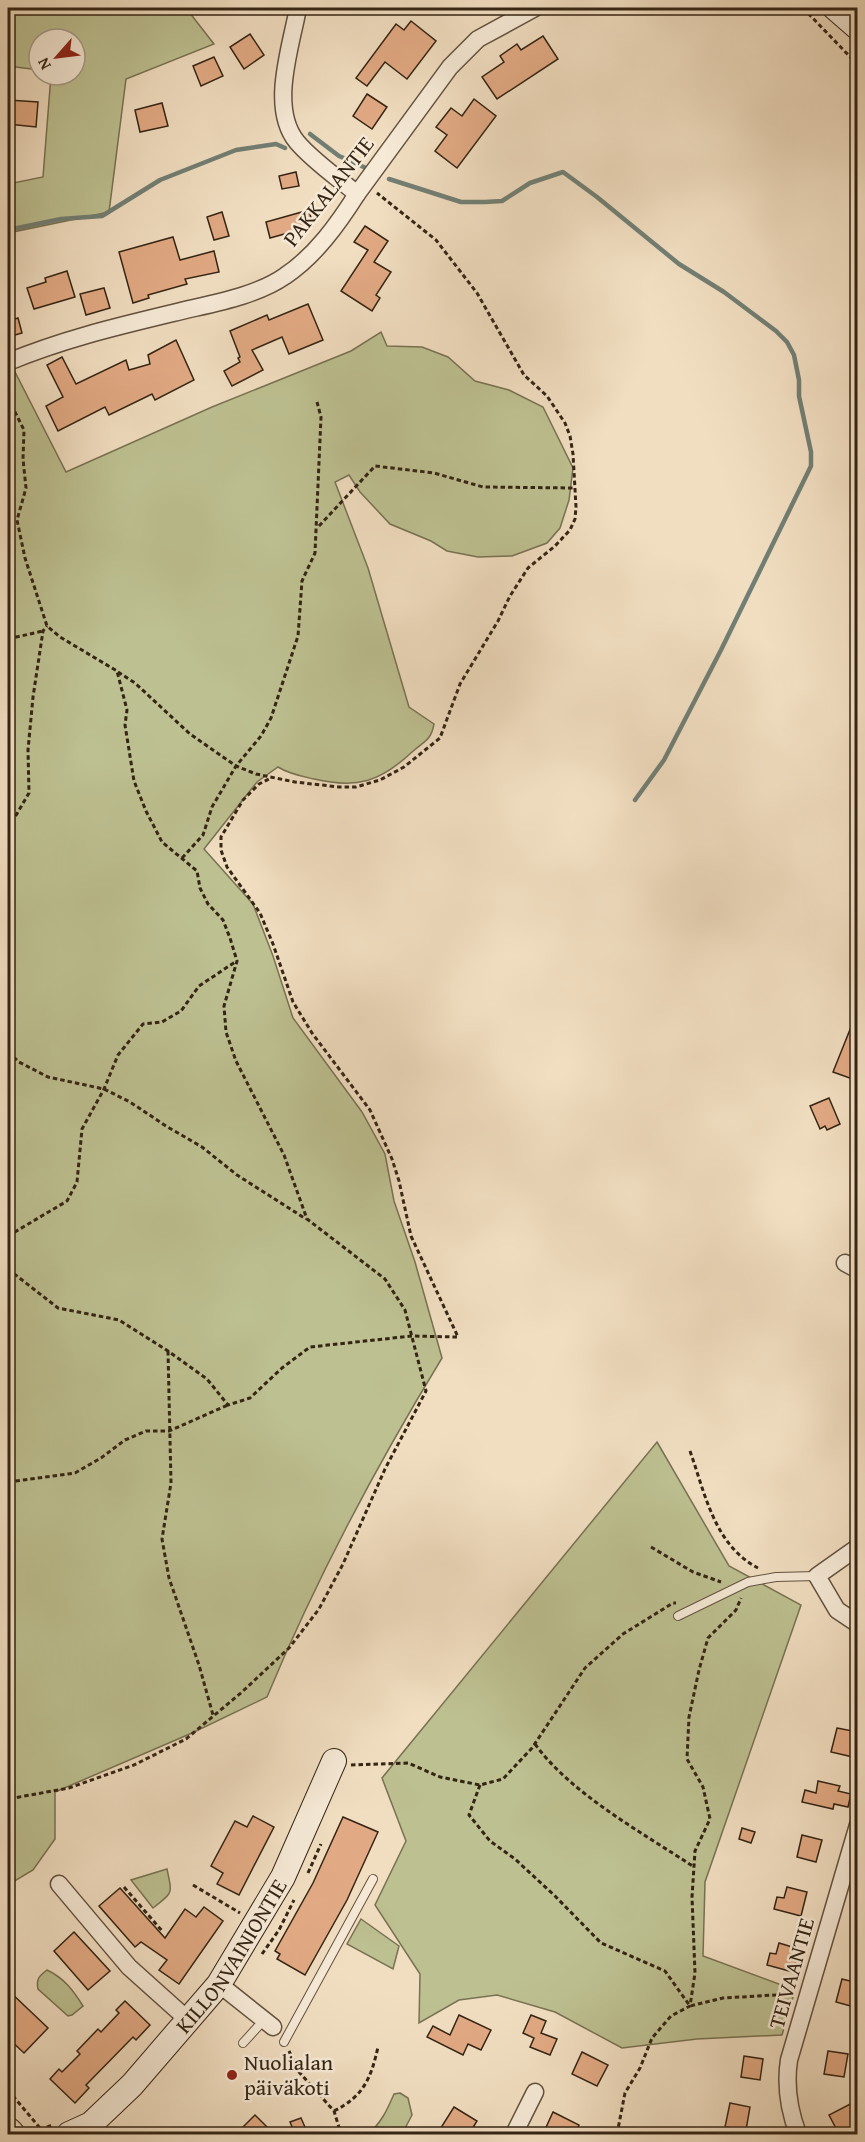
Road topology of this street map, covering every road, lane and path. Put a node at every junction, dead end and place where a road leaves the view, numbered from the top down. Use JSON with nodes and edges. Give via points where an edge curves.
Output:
{"nodes":[{"id":1,"x":298,"y":8,"type":"edge"},
{"id":2,"x":535,"y":8,"type":"edge"},
{"id":3,"x":803,"y":8,"type":"edge"},
{"id":4,"x":835,"y":8,"type":"edge"},
{"id":5,"x":858,"y":28,"type":"edge"},
{"id":6,"x":858,"y":65,"type":"edge"},
{"id":7,"x":360,"y":189,"type":"junction"},
{"id":8,"x":8,"y":362,"type":"edge"},
{"id":9,"x":8,"y":398,"type":"edge"},
{"id":10,"x":316,"y":402,"type":"dead end"},
{"id":11,"x":575,"y":488,"type":"junction"},
{"id":12,"x":317,"y":527,"type":"junction"},
{"id":13,"x":47,"y":626,"type":"junction"},
{"id":14,"x":43,"y":631,"type":"junction"},
{"id":15,"x":8,"y":639,"type":"edge"},
{"id":16,"x":117,"y":671,"type":"junction"},
{"id":17,"x":236,"y":766,"type":"junction"},
{"id":18,"x":272,"y":778,"type":"junction"},
{"id":19,"x":8,"y":829,"type":"edge"},
{"id":20,"x":182,"y":858,"type":"junction"},
{"id":21,"x":237,"y":961,"type":"junction"},
{"id":22,"x":8,"y":1052,"type":"edge"},
{"id":23,"x":104,"y":1089,"type":"junction"},
{"id":24,"x":307,"y":1219,"type":"junction"},
{"id":25,"x":8,"y":1236,"type":"edge"},
{"id":26,"x":8,"y":1269,"type":"edge"},
{"id":27,"x":412,"y":1336,"type":"junction"},
{"id":28,"x":168,"y":1351,"type":"junction"},
{"id":29,"x":228,"y":1405,"type":"junction"},
{"id":30,"x":169,"y":1431,"type":"junction"},
{"id":31,"x":690,"y":1451,"type":"dead end"},
{"id":32,"x":8,"y":1482,"type":"edge"},
{"id":33,"x":651,"y":1547,"type":"dead end"},
{"id":34,"x":858,"y":1547,"type":"edge"},
{"id":35,"x":817,"y":1576,"type":"junction"},
{"id":36,"x":776,"y":1577,"type":"junction"},
{"id":37,"x":748,"y":1582,"type":"junction"},
{"id":38,"x":699,"y":1606,"type":"junction"},
{"id":39,"x":678,"y":1616,"type":"dead end"},
{"id":40,"x":858,"y":1624,"type":"edge"},
{"id":41,"x":213,"y":1716,"type":"junction"},
{"id":42,"x":534,"y":1744,"type":"junction"},
{"id":43,"x":331,"y":1767,"type":"joint"},
{"id":44,"x":480,"y":1785,"type":"junction"},
{"id":45,"x":8,"y":1799,"type":"edge"},
{"id":46,"x":858,"y":1825,"type":"edge"},
{"id":47,"x":694,"y":1866,"type":"junction"},
{"id":48,"x":373,"y":1879,"type":"dead end"},
{"id":49,"x":58,"y":1884,"type":"dead end"},
{"id":50,"x":193,"y":1885,"type":"dead end"},
{"id":51,"x":124,"y":1887,"type":"dead end"},
{"id":52,"x":241,"y":1911,"type":"dead end"},
{"id":53,"x":164,"y":1932,"type":"dead end"},
{"id":54,"x":219,"y":1984,"type":"junction"},
{"id":55,"x":809,"y":1993,"type":"junction"},
{"id":56,"x":690,"y":2006,"type":"junction"},
{"id":57,"x":187,"y":2019,"type":"junction"},
{"id":58,"x":268,"y":2023,"type":"joint"},
{"id":59,"x":284,"y":2042,"type":"joint"},
{"id":60,"x":243,"y":2043,"type":"dead end"},
{"id":61,"x":378,"y":2047,"type":"dead end"},
{"id":62,"x":8,"y":2090,"type":"edge"},
{"id":63,"x":535,"y":2092,"type":"dead end"},
{"id":64,"x":334,"y":2111,"type":"junction"},
{"id":65,"x":77,"y":2128,"type":"edge"},
{"id":66,"x":40,"y":2130,"type":"junction"},
{"id":67,"x":8,"y":2131,"type":"edge"},
{"id":68,"x":11,"y":2134,"type":"edge"},
{"id":69,"x":45,"y":2134,"type":"edge"},
{"id":70,"x":341,"y":2134,"type":"edge"},
{"id":71,"x":514,"y":2134,"type":"edge"},
{"id":72,"x":616,"y":2134,"type":"edge"},
{"id":73,"x":798,"y":2134,"type":"edge"}],
"edges":[{"from":1,"to":7,"type":"street","via":[[282,94],[288,127],[311,156]]},
{"from":2,"to":7,"type":"street","name":"PAKKALANTIE","via":[[478,39],[450,67]]},
{"from":3,"to":6,"type":"path"},
{"from":4,"to":5,"type":"street"},
{"from":7,"to":8,"type":"street","name":"PAKKALANTIE","via":[[315,251],[283,278],[239,297],[80,335]]},
{"from":7,"to":11,"type":"path","via":[[436,240],[477,293],[524,375],[547,396],[565,423],[572,445]]},
{"from":9,"to":13,"type":"path","via":[[24,430],[26,488],[17,520]]},
{"from":10,"to":12,"type":"path","via":[[321,417]]},
{"from":11,"to":12,"type":"path","via":[[483,487],[434,473],[375,466]]},
{"from":11,"to":18,"type":"path","via":[[576,507],[570,530],[528,568],[510,596],[460,684],[440,738],[404,767],[356,787]]},
{"from":12,"to":17,"type":"path","via":[[315,553],[302,581],[298,636],[271,718]]},
{"from":13,"to":14,"type":"path"},
{"from":13,"to":16,"type":"path"},
{"from":14,"to":15,"type":"path"},
{"from":14,"to":19,"type":"path","via":[[28,750],[29,793]]},
{"from":16,"to":17,"type":"path","via":[[190,734]]},
{"from":16,"to":20,"type":"path","via":[[127,711],[125,725],[134,781],[162,842]]},
{"from":17,"to":18,"type":"path"},
{"from":17,"to":20,"type":"path","via":[[212,807],[203,835]]},
{"from":18,"to":27,"type":"path","via":[[259,784],[243,800],[221,837],[221,850],[227,867],[260,913],[292,1002],[370,1110],[392,1159],[411,1236],[458,1337]]},
{"from":20,"to":21,"type":"path","via":[[197,871],[200,888],[223,920]]},
{"from":21,"to":23,"type":"path","via":[[199,986],[181,1011],[162,1022],[143,1024],[117,1055]]},
{"from":21,"to":24,"type":"path","via":[[224,1006],[226,1032],[251,1093],[284,1155]]},
{"from":22,"to":23,"type":"path","via":[[48,1077]]},
{"from":23,"to":24,"type":"path","via":[[202,1147],[237,1175]]},
{"from":23,"to":25,"type":"path","via":[[82,1129],[77,1182],[67,1201]]},
{"from":24,"to":27,"type":"path","via":[[385,1279],[405,1310]]},
{"from":26,"to":28,"type":"path","via":[[58,1308],[119,1320]]},
{"from":27,"to":29,"type":"path","via":[[310,1347],[250,1398]]},
{"from":27,"to":41,"type":"path","via":[[426,1391],[385,1469],[344,1564],[319,1609],[289,1648]]},
{"from":28,"to":29,"type":"path","via":[[207,1379]]},
{"from":28,"to":30,"type":"path"},
{"from":29,"to":30,"type":"path"},
{"from":30,"to":32,"type":"path","via":[[146,1431],[125,1440],[75,1473]]},
{"from":30,"to":41,"type":"path","via":[[171,1483],[162,1539],[169,1578]]},
{"from":31,"to":36,"type":"path","via":[[715,1523],[725,1540],[747,1562]]},
{"from":33,"to":37,"type":"path","via":[[718,1582]]},
{"from":34,"to":35,"type":"street"},
{"from":35,"to":36,"type":"lane"},
{"from":35,"to":40,"type":"street","via":[[837,1610]]},
{"from":36,"to":37,"type":"lane"},
{"from":37,"to":38,"type":"lane"},
{"from":37,"to":47,"type":"path","via":[[736,1610],[708,1638],[689,1717],[687,1759],[703,1787],[710,1819],[695,1851]]},
{"from":38,"to":39,"type":"lane"},
{"from":38,"to":42,"type":"path","via":[[673,1603],[623,1634],[585,1668]]},
{"from":41,"to":45,"type":"path","via":[[186,1739],[134,1765],[69,1788]]},
{"from":42,"to":44,"type":"path","via":[[503,1779]]},
{"from":42,"to":47,"type":"path","via":[[596,1803]]},
{"from":43,"to":44,"type":"path","via":[[408,1763],[440,1777]]},
{"from":43,"to":54,"type":"street","name":"KILLONVAINIONTIE","via":[[283,1877]]},
{"from":44,"to":56,"type":"path","via":[[469,1815],[490,1841],[515,1859],[601,1942],[665,1971]]},
{"from":46,"to":55,"type":"street","name":"TEIVAANTIE"},
{"from":47,"to":56,"type":"path","via":[[695,1973]]},
{"from":48,"to":59,"type":"lane"},
{"from":49,"to":57,"type":"street","via":[[129,1967]]},
{"from":50,"to":52,"type":"path"},
{"from":51,"to":53,"type":"path"},
{"from":54,"to":57,"type":"street","name":"KILLONVAINIONTIE"},
{"from":54,"to":58,"type":"street"},
{"from":55,"to":56,"type":"path","via":[[723,1998]]},
{"from":55,"to":73,"type":"street","name":"TEIVAANTIE","via":[[787,2076],[789,2103]]},
{"from":56,"to":72,"type":"path","via":[[671,2016],[651,2038],[625,2093]]},
{"from":57,"to":65,"type":"street","name":"KILLONVAINIONTIE","via":[[148,2067]]},
{"from":58,"to":60,"type":"lane"},
{"from":59,"to":64,"type":"path","via":[[299,2072]]},
{"from":61,"to":64,"type":"path","via":[[369,2079],[358,2096]]},
{"from":62,"to":66,"type":"path"},
{"from":63,"to":71,"type":"street"},
{"from":64,"to":70,"type":"path"},
{"from":65,"to":66,"type":"path"},
{"from":66,"to":69,"type":"path"},
{"from":67,"to":68,"type":"main road"}]}
